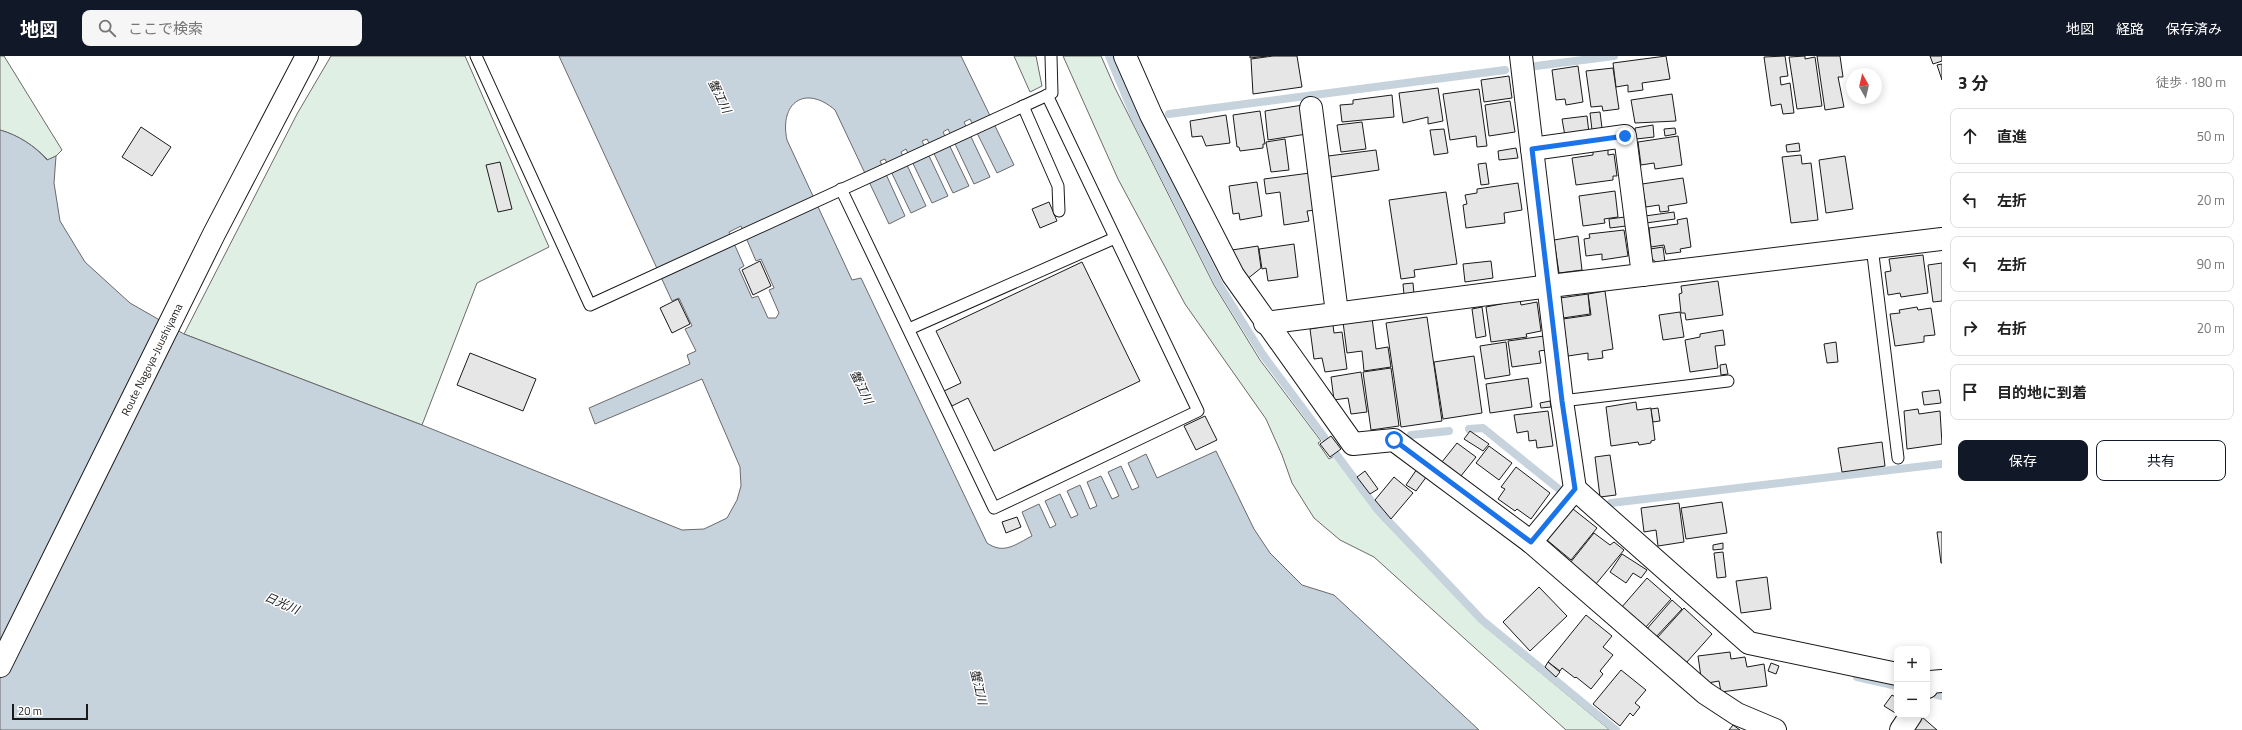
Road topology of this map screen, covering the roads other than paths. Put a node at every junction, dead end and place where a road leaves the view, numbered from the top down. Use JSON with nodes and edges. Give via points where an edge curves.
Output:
{"nodes":[{"id":1,"x":307,"y":56,"type":"edge"},
{"id":2,"x":476,"y":56,"type":"edge"},
{"id":3,"x":1051,"y":56,"type":"edge"},
{"id":4,"x":1125,"y":56,"type":"edge"},
{"id":5,"x":1521,"y":56,"type":"edge"},
{"id":6,"x":1047,"y":95,"type":"junction"},
{"id":7,"x":1023,"y":106,"type":"junction"},
{"id":8,"x":1311,"y":108,"type":"dead end"},
{"id":9,"x":1532,"y":149,"type":"junction"},
{"id":10,"x":841,"y":189,"type":"junction"},
{"id":11,"x":1059,"y":211,"type":"dead end"},
{"id":12,"x":1115,"y":238,"type":"junction"},
{"id":13,"x":1942,"y":239,"type":"edge"},
{"id":14,"x":1872,"y":247,"type":"junction"},
{"id":15,"x":1643,"y":275,"type":"junction"},
{"id":16,"x":1550,"y":286,"type":"junction"},
{"id":17,"x":1338,"y":314,"type":"junction"},
{"id":18,"x":1265,"y":323,"type":"junction"},
{"id":19,"x":908,"y":329,"type":"junction"},
{"id":20,"x":1728,"y":381,"type":"dead end"},
{"id":21,"x":1562,"y":401,"type":"junction"},
{"id":22,"x":1898,"y":458,"type":"dead end"},
{"id":23,"x":1575,"y":489,"type":"junction"},
{"id":24,"x":1531,"y":542,"type":"junction"},
{"id":25,"x":0,"y":666,"type":"edge"},
{"id":26,"x":1894,"y":673,"type":"edge"},
{"id":27,"x":1909,"y":718,"type":"edge"},
{"id":28,"x":1775,"y":730,"type":"edge"},
{"id":29,"x":1900,"y":730,"type":"edge"}],
"edges":[{"from":1,"to":25,"type":"street","name":"Route Nagoya-Juushiyama","via":[[214,234]]},
{"from":2,"to":10,"type":"lane","via":[[590,305]]},
{"from":3,"to":6,"type":"lane","via":[[1052,93]]},
{"from":4,"to":18,"type":"street","via":[[1151,115],[1232,275]]},
{"from":5,"to":9,"type":"street"},
{"from":6,"to":7,"type":"lane"},
{"from":6,"to":12,"type":"lane"},
{"from":7,"to":10,"type":"lane"},
{"from":7,"to":11,"type":"lane","via":[[1058,186]]},
{"from":8,"to":17,"type":"street"},
{"from":9,"to":15,"type":"street","via":[[1625,136]]},
{"from":9,"to":16,"type":"street"},
{"from":10,"to":19,"type":"lane"},
{"from":12,"to":19,"type":"lane"},
{"from":12,"to":19,"type":"lane","via":[[1198,411],[994,508]]},
{"from":13,"to":14,"type":"street"},
{"from":14,"to":15,"type":"street"},
{"from":14,"to":22,"type":"lane"},
{"from":15,"to":16,"type":"street"},
{"from":16,"to":17,"type":"street"},
{"from":16,"to":21,"type":"street"},
{"from":17,"to":18,"type":"street"},
{"from":18,"to":24,"type":"street","via":[[1353,444],[1394,440]]},
{"from":20,"to":21,"type":"lane"},
{"from":21,"to":23,"type":"street"},
{"from":23,"to":24,"type":"street"},
{"from":23,"to":26,"type":"street","via":[[1749,642]]},
{"from":24,"to":28,"type":"street","via":[[1705,693],[1737,714]]},
{"from":27,"to":29,"type":"street"}]}
